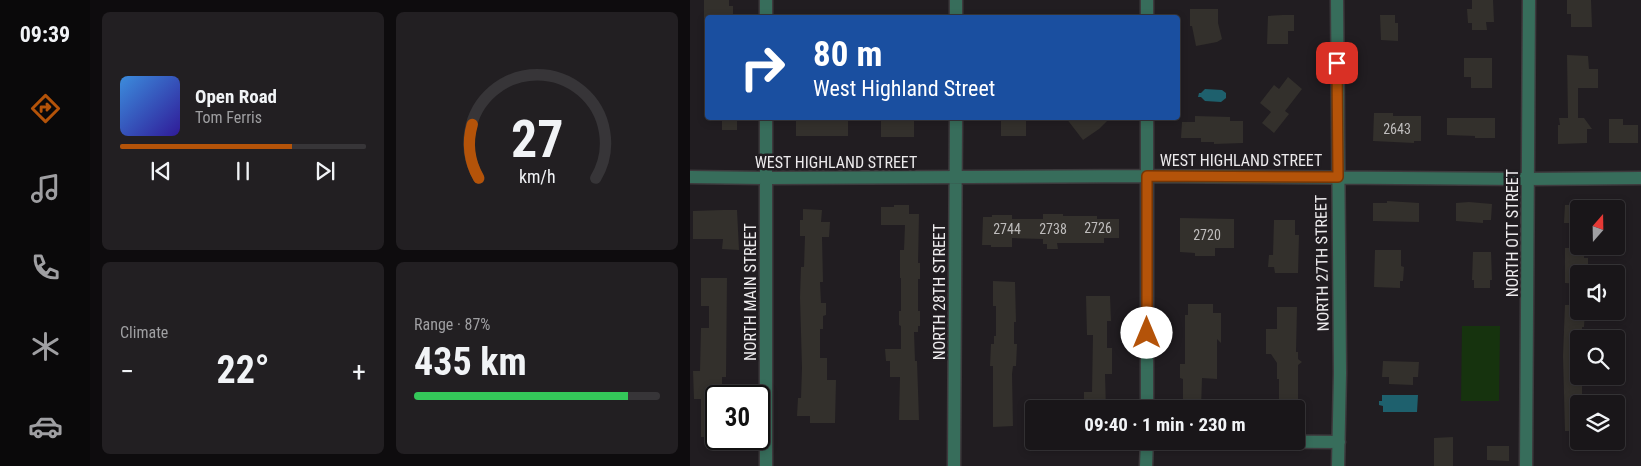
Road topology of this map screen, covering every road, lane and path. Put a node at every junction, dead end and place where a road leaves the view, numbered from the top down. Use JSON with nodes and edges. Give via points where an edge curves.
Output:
{"nodes":[{"id":1,"x":766,"y":0,"type":"edge"},
{"id":2,"x":956,"y":0,"type":"edge"},
{"id":3,"x":1147,"y":0,"type":"edge"},
{"id":4,"x":1337,"y":0,"type":"edge"},
{"id":5,"x":1529,"y":0,"type":"edge"},
{"id":6,"x":766,"y":15,"type":"edge"},
{"id":7,"x":956,"y":15,"type":"edge"},
{"id":8,"x":1147,"y":15,"type":"edge"},
{"id":9,"x":766,"y":120,"type":"edge"},
{"id":10,"x":956,"y":120,"type":"edge"},
{"id":11,"x":1147,"y":120,"type":"edge"},
{"id":12,"x":1147,"y":176,"type":"junction"},
{"id":13,"x":690,"y":177,"type":"edge"},
{"id":14,"x":1338,"y":177,"type":"junction"},
{"id":15,"x":766,"y":178,"type":"junction"},
{"id":16,"x":956,"y":178,"type":"junction"},
{"id":17,"x":1641,"y":178,"type":"edge"},
{"id":18,"x":1528,"y":179,"type":"junction"},
{"id":19,"x":1147,"y":400,"type":"edge"},
{"id":20,"x":1305,"y":442,"type":"edge"},
{"id":21,"x":1339,"y":442,"type":"junction"},
{"id":22,"x":1146,"y":450,"type":"edge"},
{"id":23,"x":766,"y":466,"type":"edge"},
{"id":24,"x":954,"y":466,"type":"edge"},
{"id":25,"x":1146,"y":466,"type":"edge"},
{"id":26,"x":1338,"y":466,"type":"edge"},
{"id":27,"x":1526,"y":466,"type":"edge"}],
"edges":[{"from":1,"to":6,"type":"street"},
{"from":2,"to":7,"type":"street"},
{"from":3,"to":8,"type":"street"},
{"from":4,"to":14,"type":"street","name":"NORTH 27TH STREET"},
{"from":5,"to":18,"type":"street","name":"NORTH OTT STREET"},
{"from":9,"to":15,"type":"street","name":"NORTH MAIN STREET"},
{"from":10,"to":16,"type":"street","name":"NORTH 28TH STREET"},
{"from":11,"to":12,"type":"street"},
{"from":12,"to":14,"type":"street","name":"WEST HIGHLAND STREET"},
{"from":12,"to":16,"type":"street","name":"WEST HIGHLAND STREET"},
{"from":12,"to":19,"type":"street"},
{"from":13,"to":15,"type":"street","name":"WEST HIGHLAND STREET"},
{"from":14,"to":18,"type":"street","name":"WEST HIGHLAND STREET"},
{"from":14,"to":21,"type":"street","name":"NORTH 27TH STREET"},
{"from":15,"to":16,"type":"street","name":"WEST HIGHLAND STREET"},
{"from":15,"to":23,"type":"street","name":"NORTH MAIN STREET"},
{"from":16,"to":24,"type":"street","name":"NORTH 28TH STREET"},
{"from":17,"to":18,"type":"street","name":"WEST HIGHLAND STREET"},
{"from":18,"to":27,"type":"street","name":"NORTH OTT STREET"},
{"from":20,"to":21,"type":"street"},
{"from":21,"to":26,"type":"street","name":"NORTH 27TH STREET"},
{"from":22,"to":25,"type":"street"}]}
